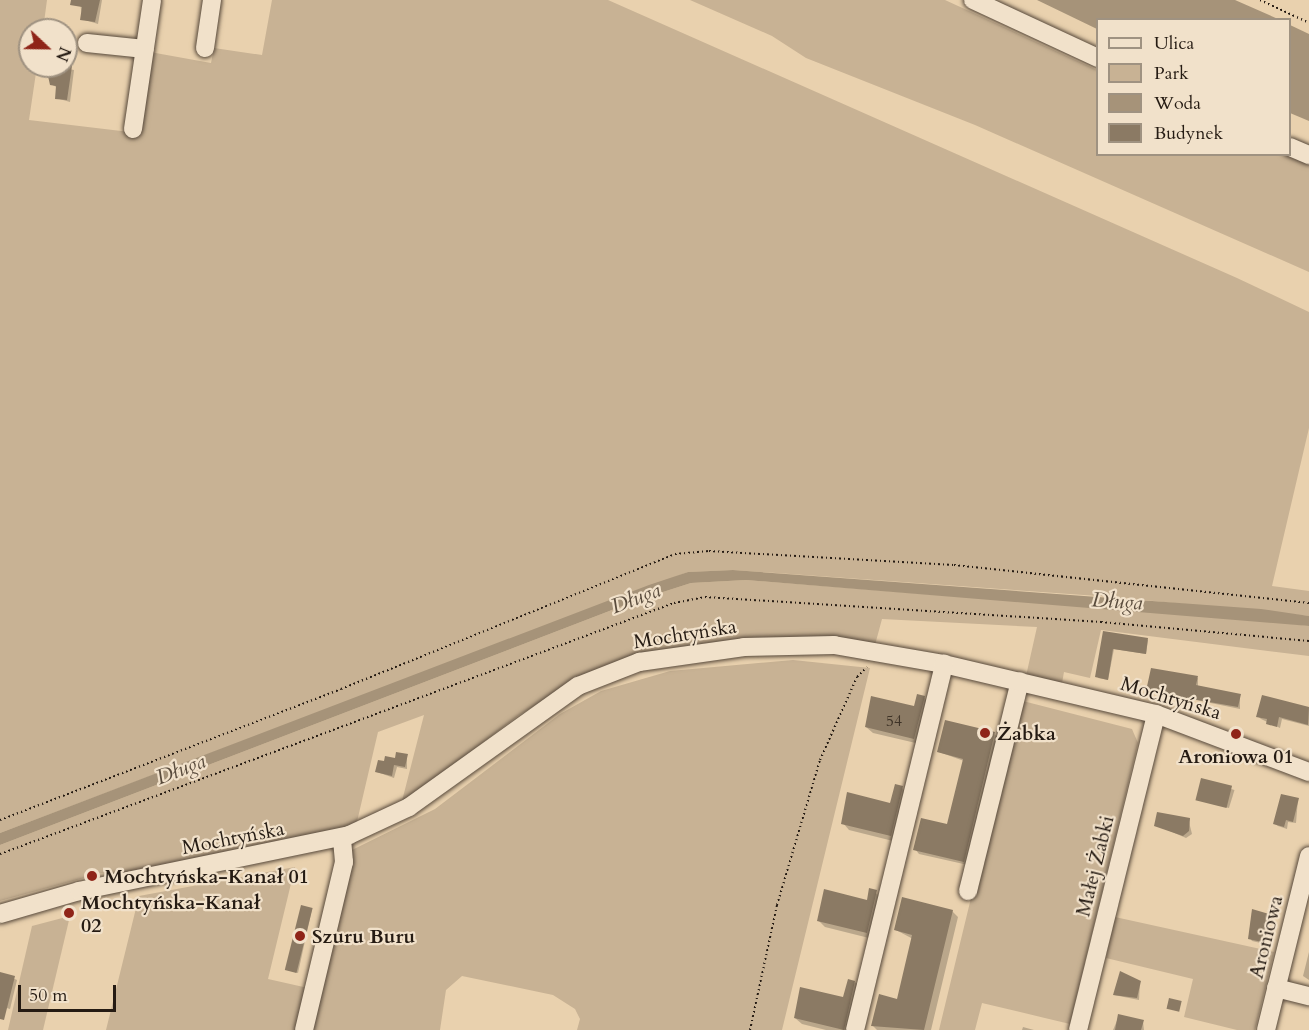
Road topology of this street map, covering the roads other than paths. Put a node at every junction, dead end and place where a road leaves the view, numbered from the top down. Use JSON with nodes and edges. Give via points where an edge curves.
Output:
{"nodes":[{"id":1,"x":152,"y":0,"type":"edge"},
{"id":2,"x":212,"y":0,"type":"edge"},
{"id":3,"x":973,"y":0,"type":"edge"},
{"id":4,"x":87,"y":43,"type":"dead end"},
{"id":5,"x":204,"y":48,"type":"dead end"},
{"id":6,"x":145,"y":49,"type":"junction"},
{"id":7,"x":1096,"y":57,"type":"edge"},
{"id":8,"x":134,"y":129,"type":"dead end"},
{"id":9,"x":1291,"y":147,"type":"edge"},
{"id":10,"x":1309,"y":155,"type":"edge"},
{"id":11,"x":944,"y":664,"type":"junction"},
{"id":12,"x":1020,"y":681,"type":"junction"},
{"id":13,"x":1156,"y":714,"type":"junction"},
{"id":14,"x":1309,"y":772,"type":"edge"},
{"id":15,"x":342,"y":837,"type":"junction"},
{"id":16,"x":1309,"y":856,"type":"edge"},
{"id":17,"x":968,"y":891,"type":"dead end"},
{"id":18,"x":0,"y":914,"type":"edge"},
{"id":19,"x":1276,"y":988,"type":"junction"},
{"id":20,"x":1309,"y":996,"type":"edge"},
{"id":21,"x":304,"y":1030,"type":"edge"},
{"id":22,"x":855,"y":1030,"type":"edge"},
{"id":23,"x":1078,"y":1030,"type":"edge"},
{"id":24,"x":1266,"y":1030,"type":"edge"}],
"edges":[{"from":1,"to":6,"type":"street"},
{"from":2,"to":5,"type":"street"},
{"from":3,"to":7,"type":"street"},
{"from":4,"to":6,"type":"street"},
{"from":6,"to":8,"type":"street"},
{"from":9,"to":10,"type":"street"},
{"from":11,"to":12,"type":"street","name":"Mochtyńska"},
{"from":11,"to":15,"type":"street","name":"Mochtyńska","via":[[861,648],[807,645],[732,648],[639,662],[606,673],[554,699],[409,807]]},
{"from":11,"to":22,"type":"street"},
{"from":12,"to":13,"type":"street","name":"Mochtyńska"},
{"from":12,"to":17,"type":"street"},
{"from":13,"to":14,"type":"street","name":"Mochtyńska"},
{"from":13,"to":23,"type":"street","name":"Małej Żabki"},
{"from":15,"to":18,"type":"street","name":"Mochtyńska","via":[[79,891]]},
{"from":15,"to":21,"type":"street","via":[[344,862]]},
{"from":16,"to":19,"type":"street","name":"Aroniowa"},
{"from":19,"to":20,"type":"street"},
{"from":19,"to":24,"type":"street","name":"Aroniowa"}]}
